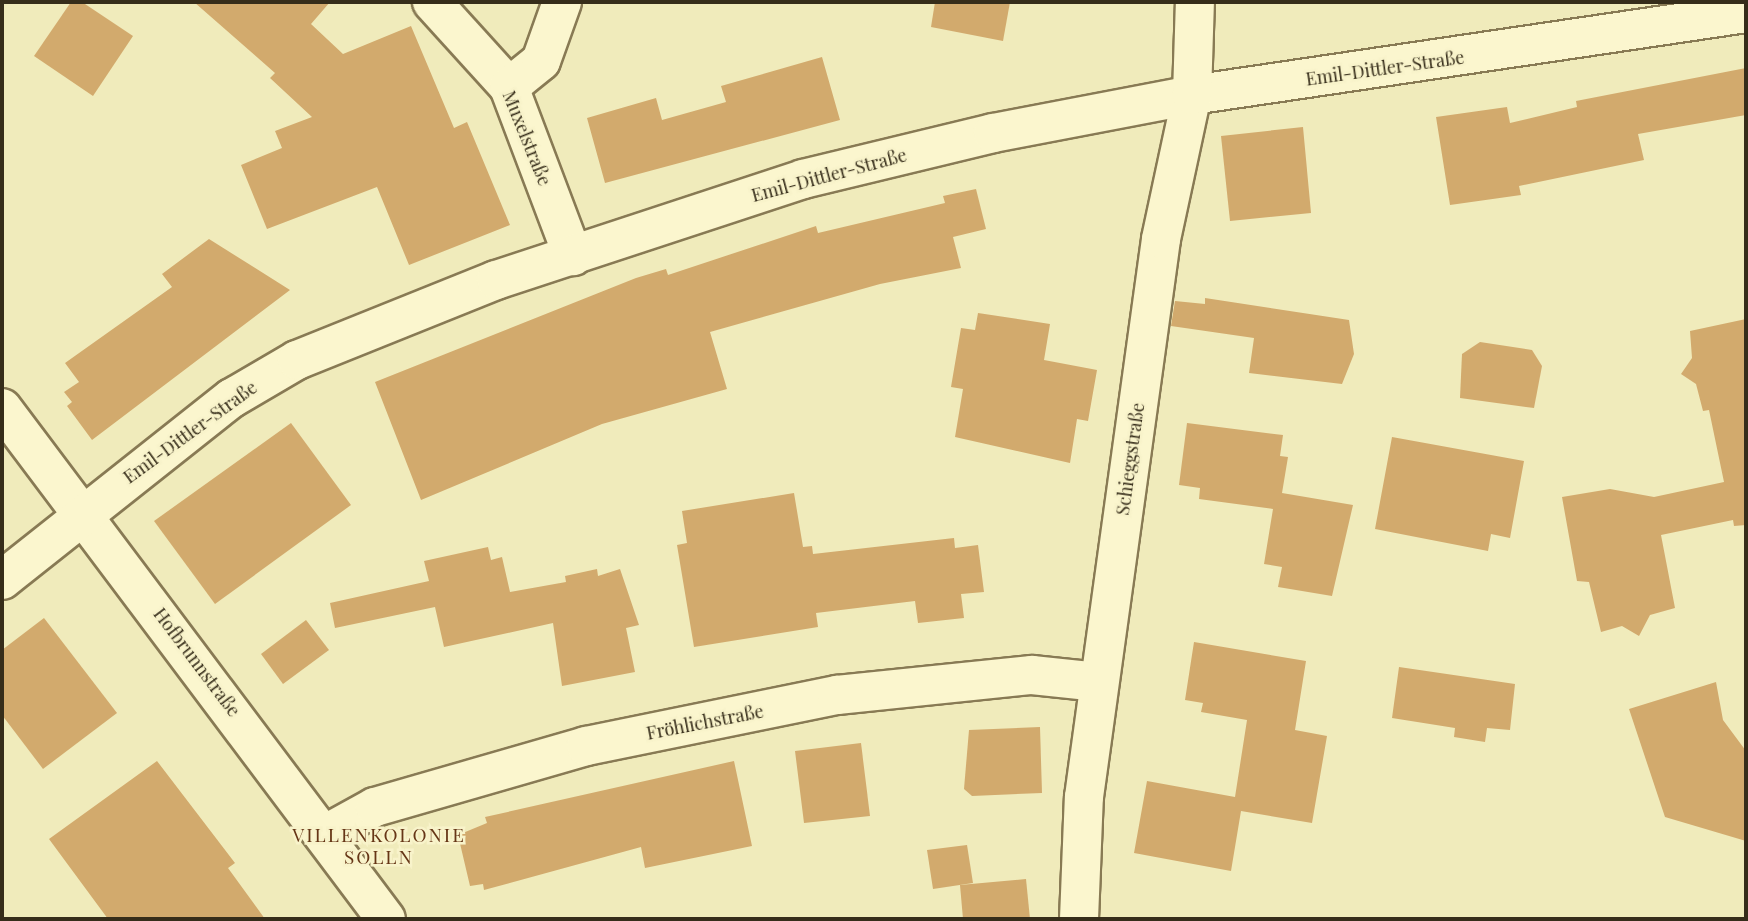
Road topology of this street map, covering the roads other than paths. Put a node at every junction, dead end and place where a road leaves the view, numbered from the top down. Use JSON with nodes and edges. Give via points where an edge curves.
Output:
{"nodes":[{"id":1,"x":432,"y":2,"type":"edge"},
{"id":2,"x":562,"y":2,"type":"edge"},
{"id":3,"x":1195,"y":2,"type":"edge"},
{"id":4,"x":1746,"y":13,"type":"edge"},
{"id":5,"x":509,"y":87,"type":"junction"},
{"id":6,"x":1192,"y":95,"type":"junction"},
{"id":7,"x":573,"y":256,"type":"junction"},
{"id":8,"x":2,"y":408,"type":"edge"},
{"id":9,"x":84,"y":511,"type":"junction"},
{"id":10,"x":2,"y":580,"type":"edge"},
{"id":11,"x":1099,"y":682,"type":"junction"},
{"id":12,"x":326,"y":834,"type":"junction"},
{"id":13,"x":386,"y":919,"type":"edge"},
{"id":14,"x":1079,"y":919,"type":"edge"}],
"edges":[{"from":1,"to":5,"type":"street","name":"Muxelstraße"},
{"from":2,"to":5,"type":"street","via":[[541,61]]},
{"from":3,"to":6,"type":"street","name":"Schieggstraße"},
{"from":4,"to":6,"type":"street","name":"Emil-Dittler-Straße"},
{"from":5,"to":7,"type":"street","name":"Muxelstraße"},
{"from":6,"to":7,"type":"street","name":"Emil-Dittler-Straße","via":[[993,133],[803,179]]},
{"from":6,"to":11,"type":"street","name":"Schieggstraße","via":[[1161,239]]},
{"from":7,"to":9,"type":"street","name":"Emil-Dittler-Straße","via":[[297,360],[232,398]]},
{"from":8,"to":9,"type":"street","name":"Hofbrunnstraße"},
{"from":9,"to":10,"type":"street","name":"Emil-Dittler-Straße"},
{"from":9,"to":12,"type":"street","name":"Hofbrunnstraße"},
{"from":11,"to":12,"type":"street","name":"Fröhlichstraße","via":[[1032,675],[837,695],[586,746],[375,807]]},
{"from":11,"to":14,"type":"street","name":"Schieggstraße","via":[[1084,797]]},
{"from":12,"to":13,"type":"street","name":"Hofbrunnstraße"}]}
